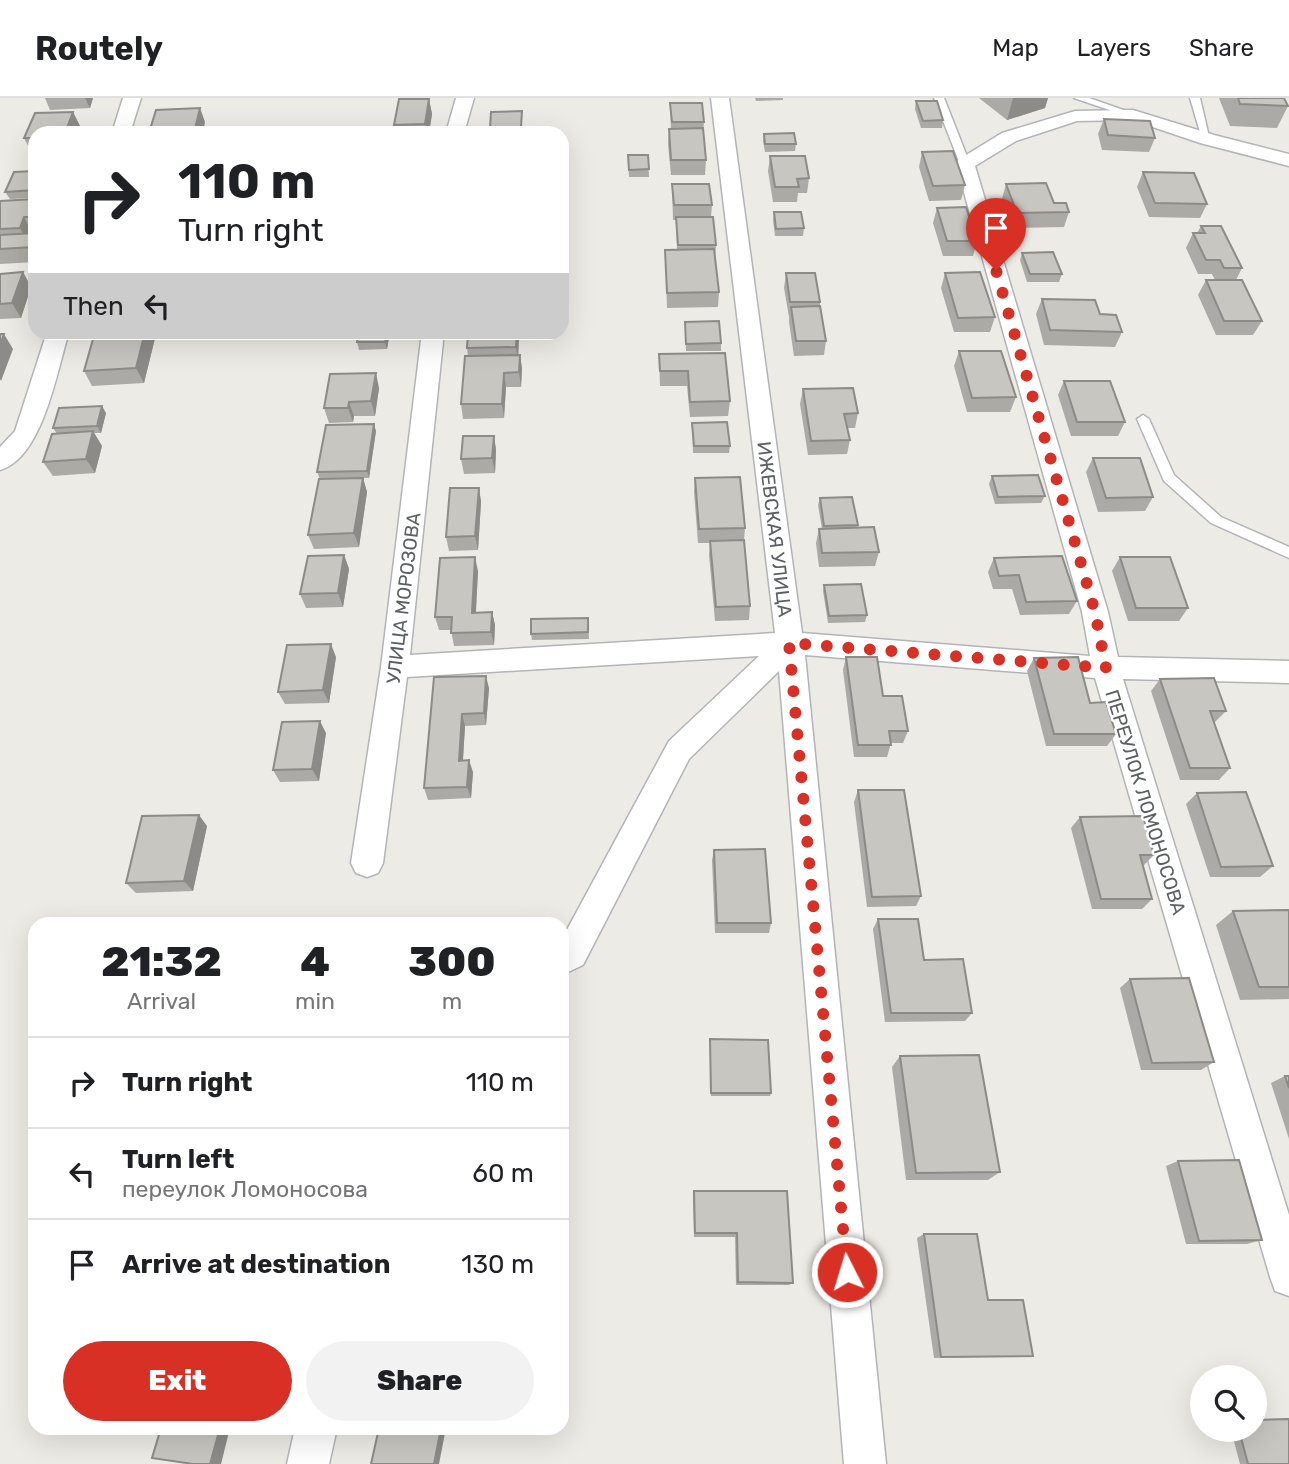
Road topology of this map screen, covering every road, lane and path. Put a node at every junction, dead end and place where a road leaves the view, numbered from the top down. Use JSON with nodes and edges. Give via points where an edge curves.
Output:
{"nodes":[{"id":1,"x":132,"y":98,"type":"edge"},
{"id":2,"x":465,"y":98,"type":"edge"},
{"id":3,"x":720,"y":98,"type":"edge"},
{"id":4,"x":939,"y":98,"type":"edge"},
{"id":5,"x":1079,"y":98,"type":"edge"},
{"id":6,"x":1195,"y":98,"type":"edge"},
{"id":7,"x":1133,"y":115,"type":"junction"},
{"id":8,"x":123,"y":126,"type":"edge"},
{"id":9,"x":458,"y":126,"type":"edge"},
{"id":10,"x":1208,"y":139,"type":"junction"},
{"id":11,"x":1289,"y":160,"type":"edge"},
{"id":12,"x":965,"y":164,"type":"junction"},
{"id":13,"x":55,"y":340,"type":"edge"},
{"id":14,"x":431,"y":340,"type":"edge"},
{"id":15,"x":1143,"y":419,"type":"dead end"},
{"id":16,"x":0,"y":462,"type":"edge"},
{"id":17,"x":1289,"y":553,"type":"edge"},
{"id":18,"x":789,"y":643,"type":"junction"},
{"id":19,"x":396,"y":667,"type":"junction"},
{"id":20,"x":1106,"y":668,"type":"junction"},
{"id":21,"x":1289,"y":672,"type":"edge"},
{"id":22,"x":367,"y":863,"type":"dead end"},
{"id":23,"x":569,"y":955,"type":"edge"},
{"id":24,"x":1289,"y":1277,"type":"edge"},
{"id":25,"x":314,"y":1435,"type":"edge"},
{"id":26,"x":308,"y":1464,"type":"edge"},
{"id":27,"x":864,"y":1464,"type":"edge"}],
"edges":[{"from":1,"to":8,"type":"street"},
{"from":2,"to":9,"type":"street"},
{"from":3,"to":18,"type":"street","name":"ИЖЕВСКАЯ УЛИЦА"},
{"from":4,"to":12,"type":"lane"},
{"from":5,"to":7,"type":"lane"},
{"from":6,"to":10,"type":"lane"},
{"from":7,"to":10,"type":"street"},
{"from":7,"to":12,"type":"street","via":[[1075,116],[1009,138]]},
{"from":10,"to":11,"type":"street"},
{"from":12,"to":20,"type":"street","name":"ПЕРЕУЛОК ЛОМОНОСОВА","via":[[1095,612]]},
{"from":13,"to":16,"type":"street","via":[[26,434]]},
{"from":14,"to":19,"type":"street","name":"УЛИЦА МОРОЗОВА"},
{"from":15,"to":17,"type":"lane","via":[[1169,478],[1216,520]]},
{"from":18,"to":19,"type":"street"},
{"from":18,"to":20,"type":"street"},
{"from":18,"to":23,"type":"street","via":[[679,750]]},
{"from":18,"to":27,"type":"street","name":"ИЖЕВСКАЯ УЛИЦА"},
{"from":19,"to":22,"type":"street","name":"УЛИЦА МОРОЗОВА"},
{"from":20,"to":21,"type":"street"},
{"from":20,"to":24,"type":"street","name":"ПЕРЕУЛОК ЛОМОНОСОВА"},
{"from":25,"to":26,"type":"street"}]}
